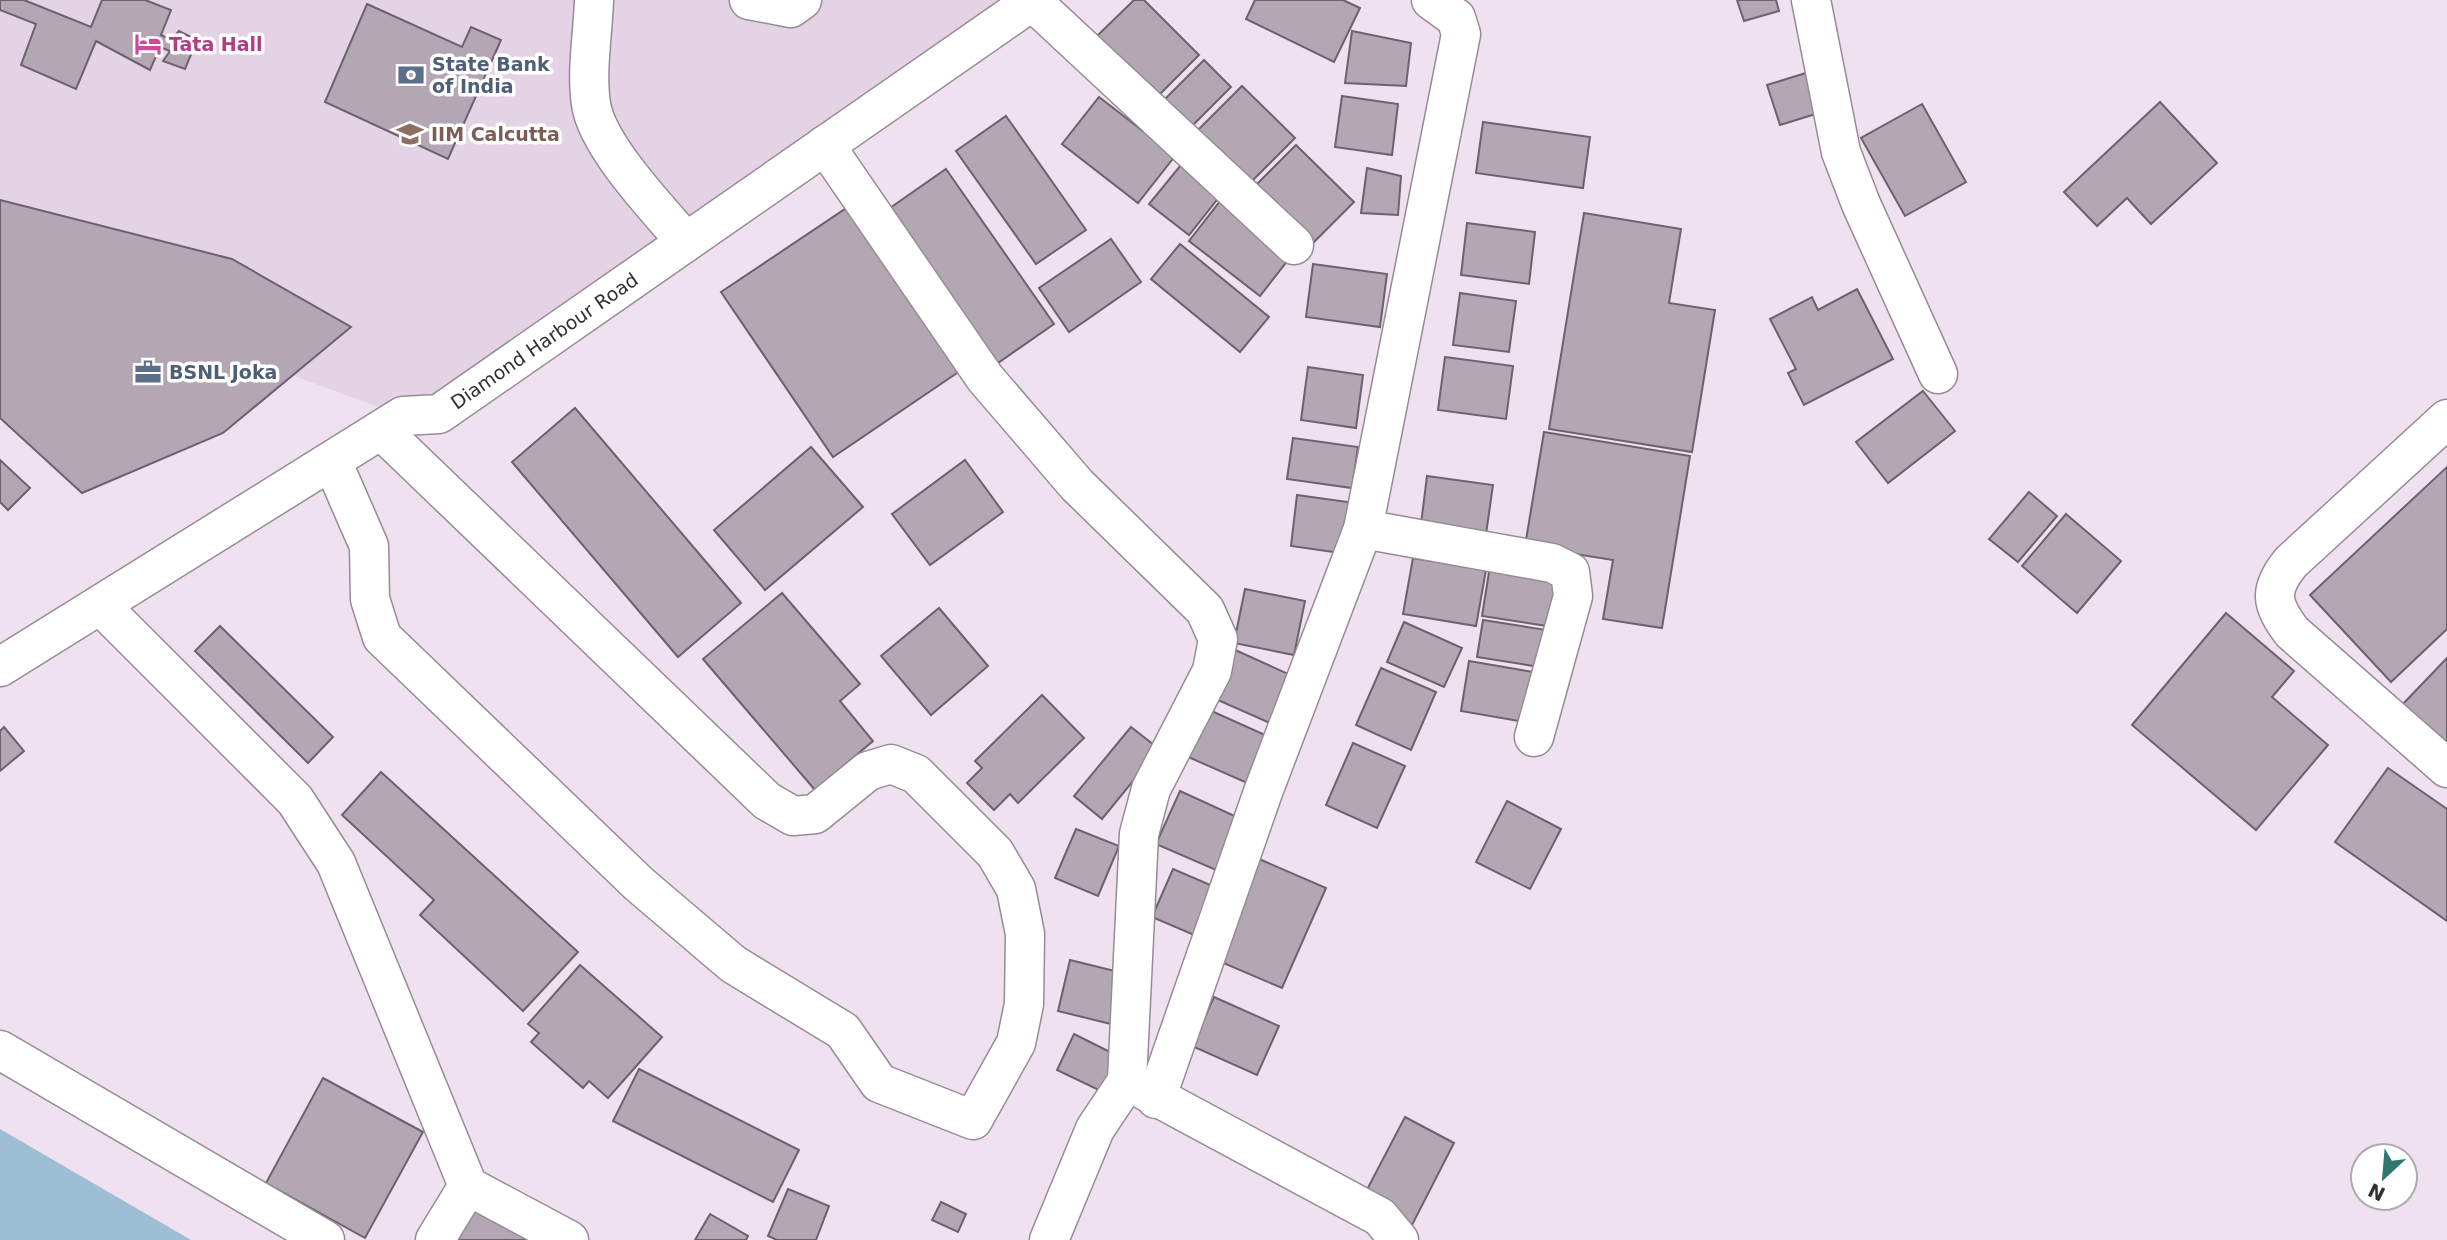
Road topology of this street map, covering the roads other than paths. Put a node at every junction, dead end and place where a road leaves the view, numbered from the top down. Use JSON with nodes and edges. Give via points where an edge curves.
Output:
{"nodes":[{"id":1,"x":594,"y":0,"type":"edge"},
{"id":2,"x":749,"y":0,"type":"edge"},
{"id":3,"x":802,"y":0,"type":"edge"},
{"id":4,"x":1431,"y":0,"type":"edge"},
{"id":5,"x":1811,"y":0,"type":"edge"},
{"id":6,"x":1033,"y":1,"type":"edge"},
{"id":7,"x":825,"y":145,"type":"junction"},
{"id":8,"x":686,"y":242,"type":"junction"},
{"id":9,"x":1294,"y":245,"type":"dead end"},
{"id":10,"x":1938,"y":374,"type":"dead end"},
{"id":11,"x":2447,"y":419,"type":"edge"},
{"id":12,"x":381,"y":429,"type":"junction"},
{"id":13,"x":332,"y":461,"type":"junction"},
{"id":14,"x":1363,"y":529,"type":"junction"},
{"id":15,"x":100,"y":605,"type":"junction"},
{"id":16,"x":0,"y":667,"type":"edge"},
{"id":17,"x":1534,"y":737,"type":"dead end"},
{"id":18,"x":2447,"y":768,"type":"edge"},
{"id":19,"x":0,"y":1050,"type":"edge"},
{"id":20,"x":1142,"y":1090,"type":"junction"},
{"id":21,"x":468,"y":1186,"type":"junction"},
{"id":22,"x":326,"y":1240,"type":"edge"},
{"id":23,"x":435,"y":1240,"type":"edge"},
{"id":24,"x":569,"y":1240,"type":"edge"},
{"id":25,"x":1049,"y":1240,"type":"edge"},
{"id":26,"x":1399,"y":1240,"type":"edge"}],
"edges":[{"from":1,"to":8,"type":"main road","via":[[591,105],[605,139]]},
{"from":2,"to":3,"type":"main road","via":[[792,8]]},
{"from":4,"to":14,"type":"main road","via":[[1456,18],[1461,34]]},
{"from":5,"to":10,"type":"main road","via":[[1841,152]]},
{"from":6,"to":7,"type":"main road","name":"Diamond Harbour Road"},
{"from":6,"to":9,"type":"main road"},
{"from":7,"to":8,"type":"main road","name":"Diamond Harbour Road"},
{"from":7,"to":20,"type":"main road","via":[[985,379],[1077,485],[1205,610],[1218,639],[1212,671],[1151,789],[1139,834]]},
{"from":8,"to":12,"type":"main road","name":"Diamond Harbour Road","via":[[439,414],[403,416]]},
{"from":11,"to":18,"type":"main road","via":[[2291,562],[2276,584],[2274,598],[2292,632]]},
{"from":12,"to":13,"type":"main road","name":"Diamond Harbour Road"},
{"from":12,"to":13,"type":"main road","via":[[768,801],[793,816],[815,814],[868,771],[891,764],[916,774],[995,853],[1016,889],[1024,934],[1024,1004],[1016,1042],[974,1120],[879,1083],[843,1031],[733,964],[639,884],[382,637],[370,598],[369,546]]},
{"from":13,"to":15,"type":"main road","name":"Diamond Harbour Road"},
{"from":14,"to":17,"type":"main road","via":[[1552,563],[1570,572],[1573,596]]},
{"from":14,"to":20,"type":"main road"},
{"from":15,"to":16,"type":"main road","name":"Diamond Harbour Road"},
{"from":15,"to":21,"type":"main road","via":[[295,800],[318,832],[336,863]]},
{"from":19,"to":22,"type":"main road"},
{"from":20,"to":25,"type":"main road","via":[[1095,1129]]},
{"from":20,"to":26,"type":"main road","via":[[1380,1217]]},
{"from":21,"to":23,"type":"main road"},
{"from":21,"to":24,"type":"main road"}]}
